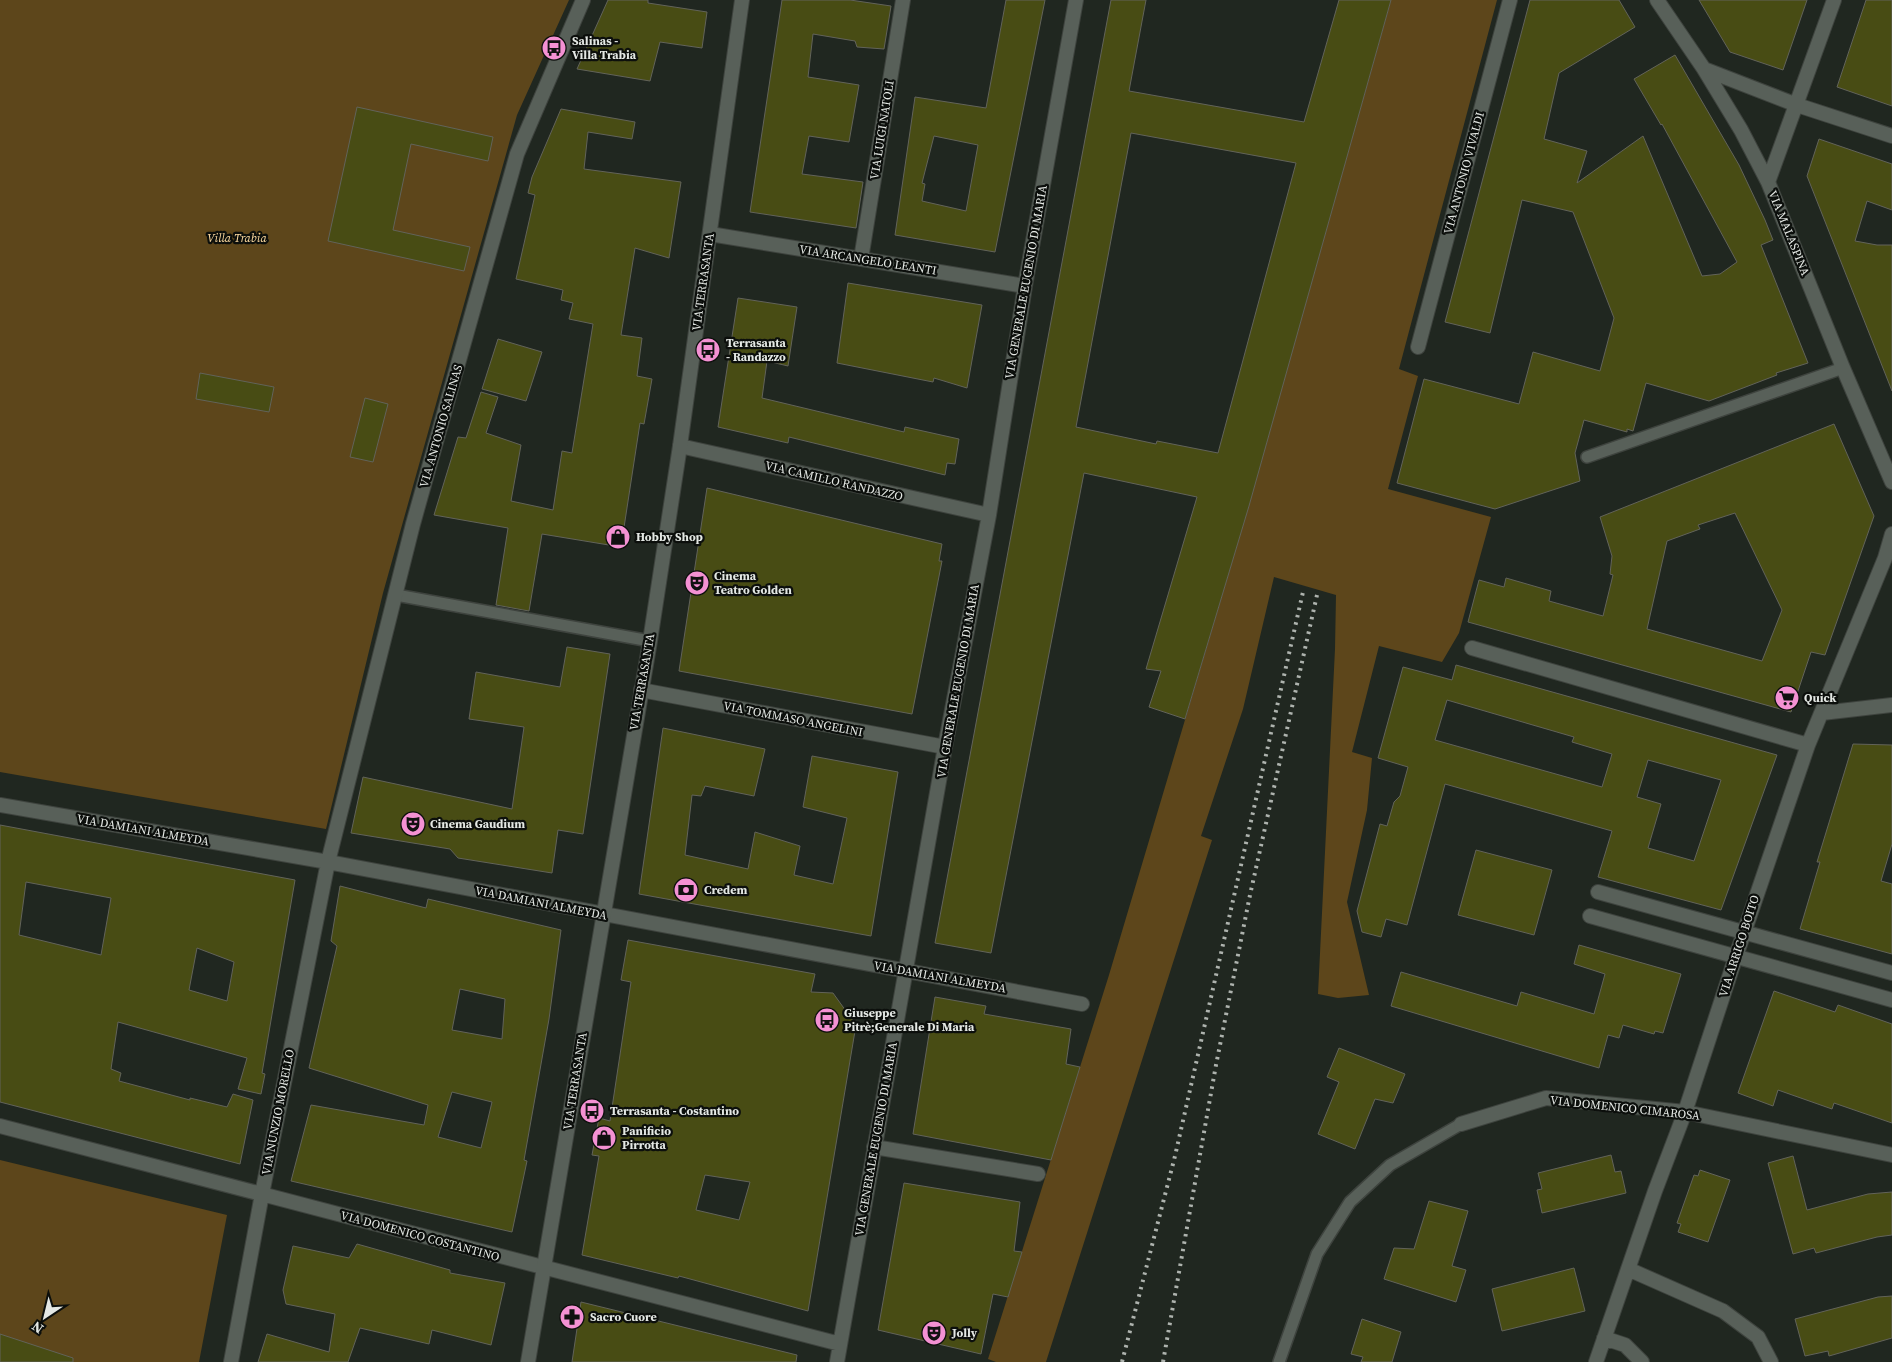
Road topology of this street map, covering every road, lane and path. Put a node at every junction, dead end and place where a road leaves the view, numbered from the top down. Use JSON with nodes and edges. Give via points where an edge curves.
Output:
{"nodes":[{"id":1,"x":583,"y":0,"type":"edge"},
{"id":2,"x":742,"y":0,"type":"edge"},
{"id":3,"x":903,"y":0,"type":"edge"},
{"id":4,"x":1076,"y":0,"type":"edge"},
{"id":5,"x":1510,"y":0,"type":"edge"},
{"id":6,"x":1657,"y":0,"type":"edge"},
{"id":7,"x":1834,"y":0,"type":"edge"},
{"id":8,"x":1704,"y":70,"type":"junction"},
{"id":9,"x":1797,"y":105,"type":"junction"},
{"id":10,"x":1892,"y":136,"type":"edge"},
{"id":11,"x":1768,"y":182,"type":"junction"},
{"id":12,"x":710,"y":234,"type":"junction"},
{"id":13,"x":861,"y":259,"type":"junction"},
{"id":14,"x":1025,"y":286,"type":"junction"},
{"id":15,"x":1418,"y":347,"type":"dead end"},
{"id":16,"x":1843,"y":368,"type":"junction"},
{"id":17,"x":680,"y":446,"type":"junction"},
{"id":18,"x":1587,"y":457,"type":"dead end"},
{"id":19,"x":1892,"y":482,"type":"edge"},
{"id":20,"x":989,"y":515,"type":"junction"},
{"id":21,"x":1892,"y":534,"type":"edge"},
{"id":22,"x":396,"y":595,"type":"junction"},
{"id":23,"x":650,"y":641,"type":"junction"},
{"id":24,"x":1472,"y":648,"type":"dead end"},
{"id":25,"x":641,"y":690,"type":"junction"},
{"id":26,"x":1892,"y":705,"type":"edge"},
{"id":27,"x":1822,"y":713,"type":"junction"},
{"id":28,"x":1808,"y":745,"type":"junction"},
{"id":29,"x":945,"y":747,"type":"junction"},
{"id":30,"x":0,"y":804,"type":"edge"},
{"id":31,"x":328,"y":862,"type":"junction"},
{"id":32,"x":1598,"y":892,"type":"dead end"},
{"id":33,"x":602,"y":915,"type":"junction"},
{"id":34,"x":1590,"y":916,"type":"dead end"},
{"id":35,"x":1744,"y":933,"type":"junction"},
{"id":36,"x":1736,"y":956,"type":"junction"},
{"id":37,"x":907,"y":971,"type":"junction"},
{"id":38,"x":1892,"y":973,"type":"edge"},
{"id":39,"x":1892,"y":1000,"type":"edge"},
{"id":40,"x":1082,"y":1004,"type":"dead end"},
{"id":41,"x":1685,"y":1112,"type":"junction"},
{"id":42,"x":1461,"y":1124,"type":"joint"},
{"id":43,"x":0,"y":1126,"type":"edge"},
{"id":44,"x":874,"y":1147,"type":"junction"},
{"id":45,"x":1892,"y":1155,"type":"edge"},
{"id":46,"x":1038,"y":1174,"type":"dead end"},
{"id":47,"x":262,"y":1194,"type":"junction"},
{"id":48,"x":543,"y":1269,"type":"junction"},
{"id":49,"x":1628,"y":1269,"type":"junction"},
{"id":50,"x":1604,"y":1338,"type":"junction"},
{"id":51,"x":840,"y":1344,"type":"junction"},
{"id":52,"x":231,"y":1362,"type":"edge"},
{"id":53,"x":528,"y":1362,"type":"edge"},
{"id":54,"x":837,"y":1362,"type":"edge"},
{"id":55,"x":1279,"y":1362,"type":"edge"},
{"id":56,"x":1596,"y":1362,"type":"edge"},
{"id":57,"x":1642,"y":1362,"type":"edge"},
{"id":58,"x":1770,"y":1362,"type":"edge"}],
"edges":[{"from":1,"to":22,"type":"street","name":"VIA ANTONIO SALINAS","via":[[517,154]]},
{"from":2,"to":12,"type":"street","name":"VIA TERRASANTA"},
{"from":3,"to":13,"type":"street","name":"VIA LUIGI NATOLI"},
{"from":4,"to":14,"type":"street","name":"VIA GENERALE EUGENIO DI MARIA"},
{"from":5,"to":15,"type":"street","name":"VIA ANTONIO VIVALDI"},
{"from":6,"to":8,"type":"street","name":"VIA MALASPINA"},
{"from":7,"to":9,"type":"street"},
{"from":8,"to":9,"type":"street"},
{"from":8,"to":11,"type":"street","name":"VIA MALASPINA"},
{"from":9,"to":10,"type":"street"},
{"from":9,"to":11,"type":"street"},
{"from":11,"to":16,"type":"street","name":"VIA MALASPINA"},
{"from":12,"to":13,"type":"street","name":"VIA ARCANGELO LEANTI"},
{"from":12,"to":17,"type":"street","name":"VIA TERRASANTA"},
{"from":13,"to":14,"type":"street","name":"VIA ARCANGELO LEANTI"},
{"from":14,"to":20,"type":"street","name":"VIA GENERALE EUGENIO DI MARIA"},
{"from":16,"to":18,"type":"lane"},
{"from":16,"to":19,"type":"street","name":"VIA MALASPINA"},
{"from":17,"to":20,"type":"street","name":"VIA CAMILLO RANDAZZO"},
{"from":17,"to":23,"type":"street","name":"VIA TERRASANTA"},
{"from":20,"to":29,"type":"street","name":"VIA GENERALE EUGENIO DI MARIA"},
{"from":21,"to":27,"type":"street","name":"VIA ARRIGO BOITO"},
{"from":22,"to":23,"type":"lane"},
{"from":22,"to":31,"type":"street","name":"VIA ANTONIO SALINAS"},
{"from":23,"to":25,"type":"street","name":"VIA TERRASANTA"},
{"from":24,"to":28,"type":"street"},
{"from":25,"to":29,"type":"street","name":"VIA TOMMASO ANGELINI"},
{"from":25,"to":33,"type":"street","name":"VIA TERRASANTA"},
{"from":26,"to":27,"type":"street"},
{"from":27,"to":28,"type":"street","name":"VIA ARRIGO BOITO"},
{"from":28,"to":35,"type":"street","name":"VIA ARRIGO BOITO"},
{"from":29,"to":37,"type":"street","name":"VIA GENERALE EUGENIO DI MARIA"},
{"from":30,"to":31,"type":"street","name":"VIA DAMIANI ALMEYDA"},
{"from":31,"to":33,"type":"street","name":"VIA DAMIANI ALMEYDA"},
{"from":31,"to":47,"type":"street","name":"VIA NUNZIO MORELLO"},
{"from":32,"to":35,"type":"street"},
{"from":33,"to":37,"type":"street","name":"VIA DAMIANI ALMEYDA"},
{"from":33,"to":48,"type":"street","name":"VIA TERRASANTA"},
{"from":34,"to":36,"type":"street"},
{"from":35,"to":36,"type":"street","name":"VIA ARRIGO BOITO"},
{"from":35,"to":38,"type":"street"},
{"from":36,"to":39,"type":"street"},
{"from":36,"to":41,"type":"street","name":"VIA ARRIGO BOITO"},
{"from":37,"to":40,"type":"street","name":"VIA DAMIANI ALMEYDA"},
{"from":37,"to":44,"type":"street","name":"VIA GENERALE EUGENIO DI MARIA"},
{"from":41,"to":42,"type":"street","name":"VIA DOMENICO CIMAROSA","via":[[1546,1098]]},
{"from":41,"to":45,"type":"street","name":"VIA DOMENICO CIMAROSA"},
{"from":41,"to":49,"type":"street","name":"VIA ARRIGO BOITO"},
{"from":42,"to":55,"type":"lane","name":"VIA DOMENICO CIMAROSA","via":[[1390,1165],[1350,1202],[1317,1254]]},
{"from":43,"to":47,"type":"street","name":"VIA DOMENICO COSTANTINO"},
{"from":44,"to":46,"type":"street"},
{"from":44,"to":51,"type":"street","name":"VIA GENERALE EUGENIO DI MARIA"},
{"from":47,"to":48,"type":"street","name":"VIA DOMENICO COSTANTINO"},
{"from":47,"to":52,"type":"street","name":"VIA NUNZIO MORELLO"},
{"from":48,"to":51,"type":"street","name":"VIA DOMENICO COSTANTINO"},
{"from":48,"to":53,"type":"street","name":"VIA TERRASANTA"},
{"from":49,"to":50,"type":"street","name":"VIA ARRIGO BOITO"},
{"from":49,"to":58,"type":"street","via":[[1723,1311],[1758,1338]]},
{"from":50,"to":56,"type":"street","name":"VIA ARRIGO BOITO"},
{"from":50,"to":57,"type":"street","via":[[1625,1345]]},
{"from":51,"to":54,"type":"street","name":"VIA GENERALE EUGENIO DI MARIA"}]}
